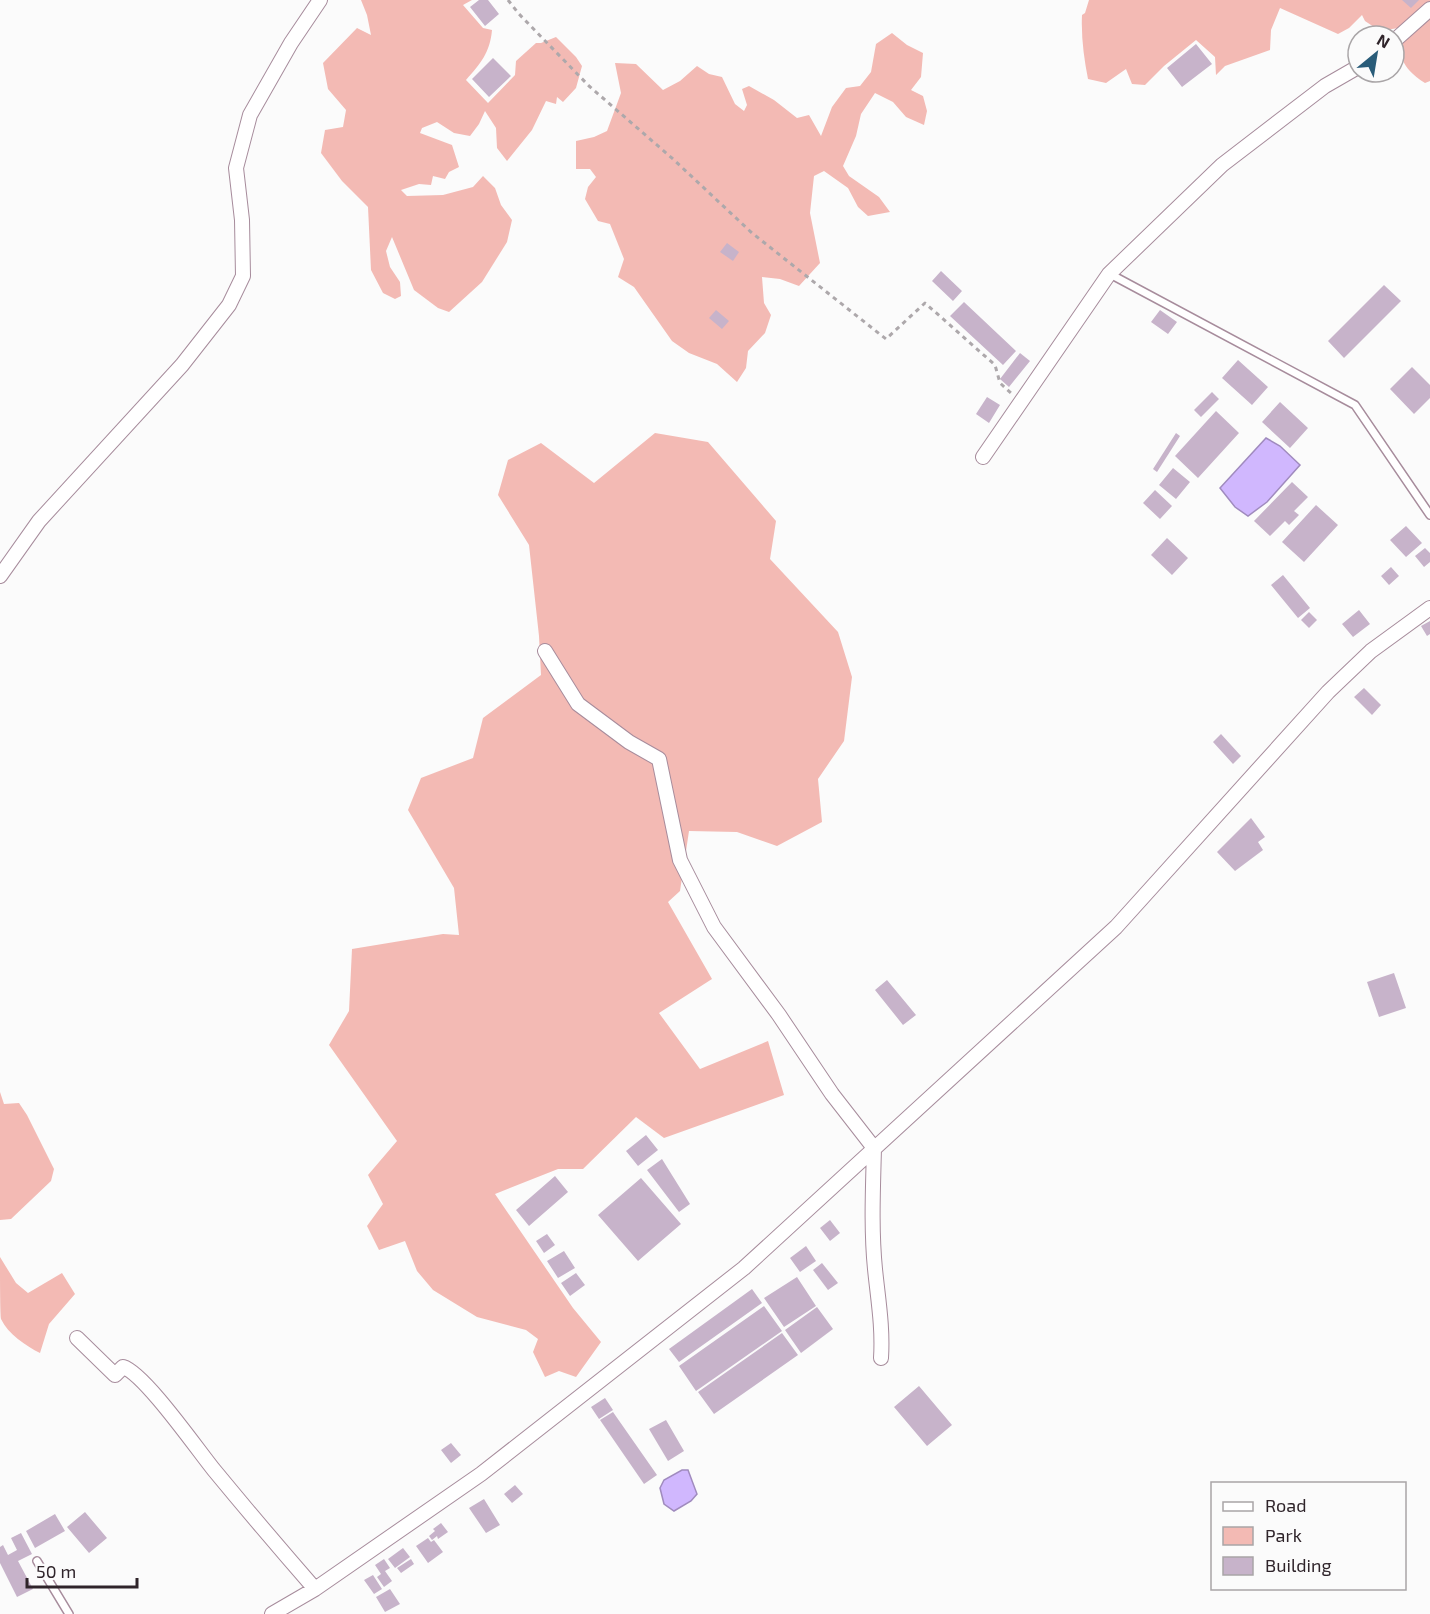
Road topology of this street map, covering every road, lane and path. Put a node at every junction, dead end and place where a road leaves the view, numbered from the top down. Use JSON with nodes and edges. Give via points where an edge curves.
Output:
{"nodes":[{"id":1,"x":320,"y":0,"type":"edge"},
{"id":2,"x":508,"y":0,"type":"edge"},
{"id":3,"x":1430,"y":9,"type":"edge"},
{"id":4,"x":1406,"y":30,"type":"edge"},
{"id":5,"x":1346,"y":74,"type":"edge"},
{"id":6,"x":1110,"y":274,"type":"junction"},
{"id":7,"x":1022,"y":401,"type":"junction"},
{"id":8,"x":983,"y":457,"type":"dead end"},
{"id":9,"x":1430,"y":515,"type":"edge"},
{"id":10,"x":0,"y":576,"type":"edge"},
{"id":11,"x":1430,"y":608,"type":"edge"},
{"id":12,"x":545,"y":651,"type":"dead end"},
{"id":13,"x":874,"y":1148,"type":"junction"},
{"id":14,"x":77,"y":1338,"type":"dead end"},
{"id":15,"x":881,"y":1358,"type":"dead end"},
{"id":16,"x":37,"y":1561,"type":"dead end"},
{"id":17,"x":315,"y":1589,"type":"junction"},
{"id":18,"x":69,"y":1614,"type":"edge"},
{"id":19,"x":272,"y":1614,"type":"edge"}],
"edges":[{"from":1,"to":10,"type":"street","via":[[250,115],[236,168],[243,276],[229,305],[182,365],[39,521]]},
{"from":2,"to":7,"type":"path","via":[[589,86],[752,233],[886,339],[925,303],[995,365],[1000,383]]},
{"from":3,"to":4,"type":"street"},
{"from":5,"to":6,"type":"street","via":[[1222,165]]},
{"from":6,"to":7,"type":"street"},
{"from":6,"to":9,"type":"lane","via":[[1355,405]]},
{"from":7,"to":8,"type":"street"},
{"from":11,"to":13,"type":"street","via":[[1371,651],[1328,692],[1116,927]]},
{"from":12,"to":13,"type":"street","via":[[578,704],[659,759],[680,860],[714,927]]},
{"from":13,"to":15,"type":"street","via":[[874,1268],[883,1334]]},
{"from":13,"to":17,"type":"street","via":[[744,1268],[481,1474]]},
{"from":14,"to":17,"type":"street","via":[[115,1375],[123,1367],[131,1369]]},
{"from":16,"to":18,"type":"lane"},
{"from":17,"to":19,"type":"street"}]}
